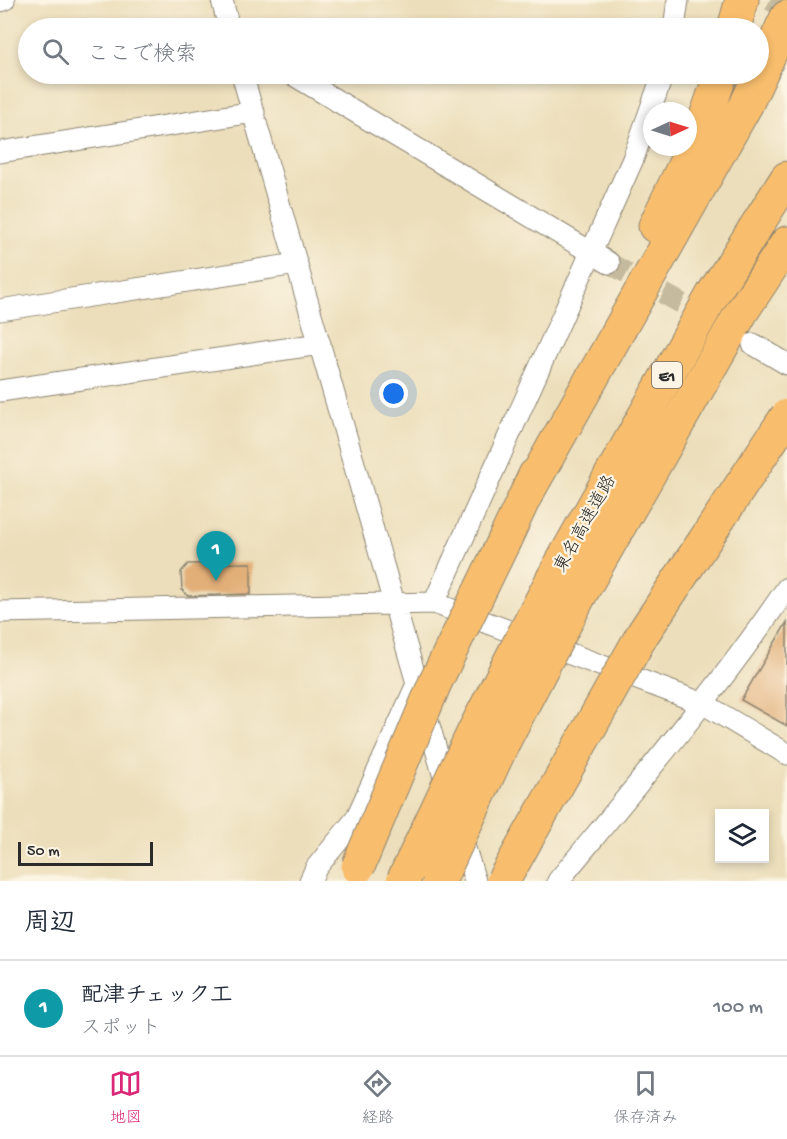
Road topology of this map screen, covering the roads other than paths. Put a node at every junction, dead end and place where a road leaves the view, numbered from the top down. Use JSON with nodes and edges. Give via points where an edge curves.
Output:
{"nodes":[{"id":1,"x":222,"y":0,"type":"edge"},
{"id":2,"x":678,"y":0,"type":"edge"},
{"id":3,"x":742,"y":0,"type":"edge"},
{"id":4,"x":787,"y":17,"type":"edge"},
{"id":5,"x":226,"y":18,"type":"edge"},
{"id":6,"x":675,"y":18,"type":"edge"},
{"id":7,"x":737,"y":18,"type":"edge"},
{"id":8,"x":769,"y":56,"type":"edge"},
{"id":9,"x":245,"y":84,"type":"edge"},
{"id":10,"x":309,"y":84,"type":"edge"},
{"id":11,"x":659,"y":84,"type":"edge"},
{"id":12,"x":717,"y":84,"type":"edge"},
{"id":13,"x":756,"y":84,"type":"edge"},
{"id":14,"x":254,"y":112,"type":"junction"},
{"id":15,"x":0,"y":152,"type":"edge"},
{"id":16,"x":787,"y":178,"type":"edge"},
{"id":17,"x":787,"y":243,"type":"edge"},
{"id":18,"x":590,"y":250,"type":"junction"},
{"id":19,"x":609,"y":263,"type":"tunnel mouth"},
{"id":20,"x":297,"y":264,"type":"junction"},
{"id":21,"x":0,"y":310,"type":"edge"},
{"id":22,"x":320,"y":344,"type":"junction"},
{"id":23,"x":753,"y":344,"type":"dead end"},
{"id":24,"x":787,"y":364,"type":"edge"},
{"id":25,"x":0,"y":391,"type":"edge"},
{"id":26,"x":787,"y":416,"type":"edge"},
{"id":27,"x":787,"y":456,"type":"edge"},
{"id":28,"x":526,"y":495,"type":"junction"},
{"id":29,"x":787,"y":588,"type":"edge"},
{"id":30,"x":434,"y":603,"type":"junction"},
{"id":31,"x":395,"y":605,"type":"junction"},
{"id":32,"x":0,"y":612,"type":"edge"},
{"id":33,"x":417,"y":684,"type":"junction"},
{"id":34,"x":704,"y":704,"type":"junction"},
{"id":35,"x":787,"y":754,"type":"edge"},
{"id":36,"x":570,"y":760,"type":"junction"},
{"id":37,"x":355,"y":874,"type":"edge"},
{"id":38,"x":310,"y":881,"type":"edge"},
{"id":39,"x":403,"y":881,"type":"edge"},
{"id":40,"x":439,"y":881,"type":"edge"},
{"id":41,"x":475,"y":881,"type":"edge"},
{"id":42,"x":503,"y":881,"type":"edge"},
{"id":43,"x":558,"y":881,"type":"edge"}],
"edges":[{"from":1,"to":5,"type":"street"},
{"from":2,"to":6,"type":"street"},
{"from":3,"to":7,"type":"highway"},
{"from":4,"to":8,"type":"highway"},
{"from":9,"to":14,"type":"street"},
{"from":10,"to":18,"type":"street"},
{"from":11,"to":18,"type":"street","via":[[633,159]]},
{"from":12,"to":28,"type":"highway","via":[[702,128]]},
{"from":13,"to":28,"type":"highway"},
{"from":14,"to":15,"type":"street"},
{"from":14,"to":20,"type":"street"},
{"from":16,"to":39,"type":"highway","name":"東名高速道路","number":"E1","bridge":true,"via":[[713,294],[554,576]]},
{"from":17,"to":40,"type":"highway","name":"東名高速道路","number":"E1","bridge":true,"via":[[741,313],[580,595],[502,745]]},
{"from":18,"to":19,"type":"street"},
{"from":18,"to":30,"type":"street"},
{"from":20,"to":21,"type":"street"},
{"from":20,"to":22,"type":"street"},
{"from":22,"to":25,"type":"street"},
{"from":22,"to":31,"type":"street"},
{"from":23,"to":24,"type":"street"},
{"from":26,"to":36,"type":"highway","bridge":true,"via":[[642,635]]},
{"from":27,"to":36,"type":"highway","bridge":true},
{"from":28,"to":37,"type":"highway","bridge":true,"via":[[435,683]]},
{"from":29,"to":34,"type":"street"},
{"from":30,"to":31,"type":"street"},
{"from":30,"to":34,"type":"street"},
{"from":31,"to":32,"type":"street"},
{"from":31,"to":33,"type":"street"},
{"from":33,"to":38,"type":"street","via":[[356,819]]},
{"from":33,"to":41,"type":"street"},
{"from":34,"to":35,"type":"street"},
{"from":34,"to":43,"type":"street"},
{"from":36,"to":42,"type":"highway","bridge":true}]}
